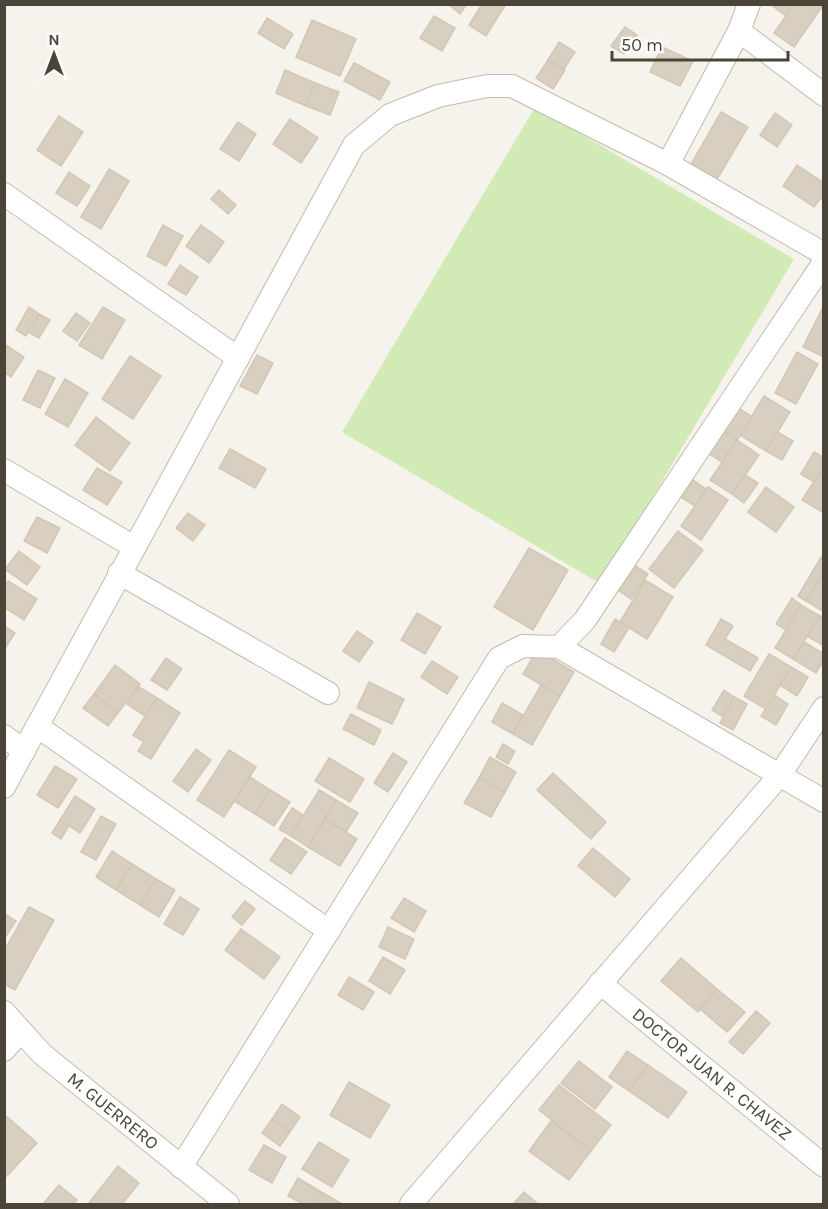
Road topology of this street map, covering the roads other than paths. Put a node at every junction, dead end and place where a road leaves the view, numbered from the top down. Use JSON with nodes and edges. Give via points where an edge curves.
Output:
{"nodes":[{"id":1,"x":749,"y":4,"type":"edge"},
{"id":2,"x":739,"y":31,"type":"junction"},
{"id":3,"x":824,"y":95,"type":"edge"},
{"id":4,"x":668,"y":164,"type":"junction"},
{"id":5,"x":4,"y":194,"type":"edge"},
{"id":6,"x":824,"y":254,"type":"edge"},
{"id":7,"x":824,"y":262,"type":"edge"},
{"id":8,"x":237,"y":358,"type":"junction"},
{"id":9,"x":4,"y":470,"type":"edge"},
{"id":10,"x":134,"y":547,"type":"junction"},
{"id":11,"x":120,"y":573,"type":"junction"},
{"id":12,"x":559,"y":647,"type":"junction"},
{"id":13,"x":328,"y":693,"type":"dead end"},
{"id":14,"x":824,"y":708,"type":"edge"},
{"id":15,"x":37,"y":726,"type":"junction"},
{"id":16,"x":4,"y":736,"type":"edge"},
{"id":17,"x":24,"y":751,"type":"junction"},
{"id":18,"x":779,"y":776,"type":"junction"},
{"id":19,"x":4,"y":787,"type":"edge"},
{"id":20,"x":824,"y":801,"type":"edge"},
{"id":21,"x":329,"y":931,"type":"junction"},
{"id":22,"x":600,"y":982,"type":"junction"},
{"id":23,"x":4,"y":1012,"type":"edge"},
{"id":24,"x":21,"y":1030,"type":"junction"},
{"id":25,"x":4,"y":1050,"type":"edge"},
{"id":26,"x":824,"y":1166,"type":"edge"},
{"id":27,"x":181,"y":1167,"type":"junction"},
{"id":28,"x":228,"y":1204,"type":"edge"},
{"id":29,"x":411,"y":1204,"type":"edge"}],
"edges":[{"from":1,"to":2,"type":"street"},
{"from":2,"to":3,"type":"street"},
{"from":2,"to":4,"type":"street"},
{"from":4,"to":6,"type":"street"},
{"from":4,"to":8,"type":"street","via":[[512,86],[487,86],[438,96],[390,115],[354,145]]},
{"from":5,"to":8,"type":"street"},
{"from":7,"to":12,"type":"street","via":[[585,620]]},
{"from":8,"to":10,"type":"street"},
{"from":9,"to":10,"type":"street"},
{"from":10,"to":11,"type":"street"},
{"from":11,"to":13,"type":"street"},
{"from":11,"to":15,"type":"street"},
{"from":12,"to":18,"type":"street"},
{"from":12,"to":21,"type":"street","via":[[523,646],[500,658]]},
{"from":14,"to":18,"type":"street"},
{"from":15,"to":17,"type":"street"},
{"from":15,"to":21,"type":"street"},
{"from":16,"to":17,"type":"street"},
{"from":17,"to":19,"type":"street"},
{"from":18,"to":20,"type":"street"},
{"from":18,"to":22,"type":"street"},
{"from":21,"to":27,"type":"street"},
{"from":22,"to":26,"type":"street","name":"DOCTOR JUAN R. CHAVEZ"},
{"from":22,"to":29,"type":"street"},
{"from":23,"to":24,"type":"street","name":"M. GUERRERO"},
{"from":24,"to":25,"type":"street"},
{"from":24,"to":27,"type":"street","name":"M. GUERRERO","via":[[42,1054]]},
{"from":27,"to":28,"type":"street","name":"M. GUERRERO"}]}
